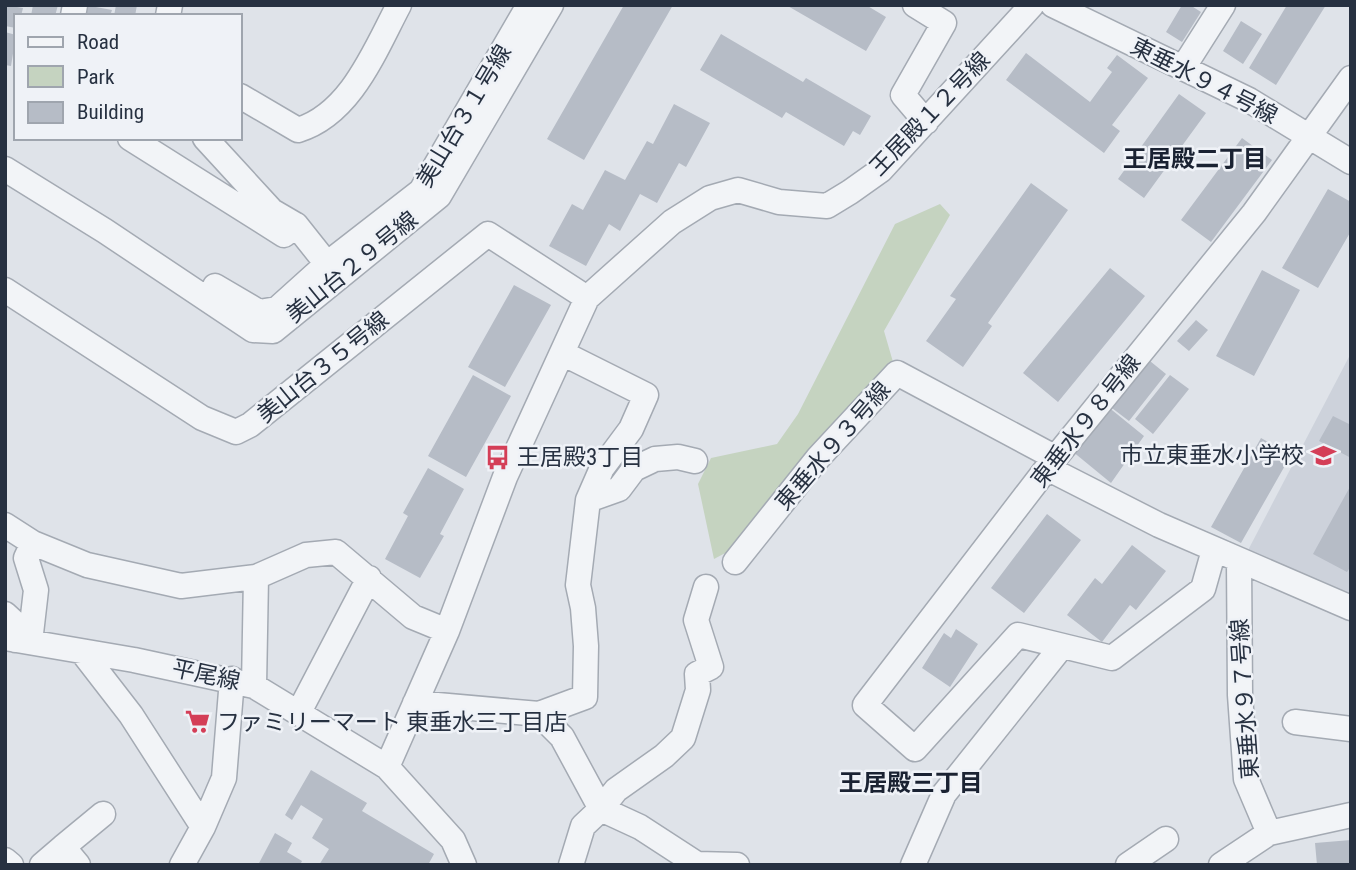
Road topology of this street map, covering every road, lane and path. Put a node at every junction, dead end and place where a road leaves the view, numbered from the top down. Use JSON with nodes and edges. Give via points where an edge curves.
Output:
{"nodes":[{"id":1,"x":399,"y":5,"type":"edge"},
{"id":2,"x":529,"y":5,"type":"edge"},
{"id":3,"x":551,"y":5,"type":"edge"},
{"id":4,"x":915,"y":5,"type":"edge"},
{"id":5,"x":1032,"y":5,"type":"edge"},
{"id":6,"x":1053,"y":5,"type":"edge"},
{"id":7,"x":1223,"y":5,"type":"edge"},
{"id":8,"x":1183,"y":68,"type":"junction"},
{"id":9,"x":1351,"y":78,"type":"edge"},
{"id":10,"x":242,"y":97,"type":"edge"},
{"id":11,"x":926,"y":121,"type":"junction"},
{"id":12,"x":1309,"y":139,"type":"junction"},
{"id":13,"x":133,"y":140,"type":"edge"},
{"id":14,"x":207,"y":140,"type":"edge"},
{"id":15,"x":1351,"y":162,"type":"edge"},
{"id":16,"x":5,"y":169,"type":"edge"},
{"id":17,"x":296,"y":225,"type":"junction"},
{"id":18,"x":106,"y":231,"type":"junction"},
{"id":19,"x":327,"y":264,"type":"junction"},
{"id":20,"x":5,"y":290,"type":"edge"},
{"id":21,"x":587,"y":298,"type":"junction"},
{"id":22,"x":562,"y":354,"type":"junction"},
{"id":23,"x":695,"y":461,"type":"dead end"},
{"id":24,"x":1052,"y":463,"type":"junction"},
{"id":25,"x":588,"y":500,"type":"junction"},
{"id":26,"x":5,"y":525,"type":"edge"},
{"id":27,"x":33,"y":544,"type":"junction"},
{"id":28,"x":1214,"y":550,"type":"junction"},
{"id":29,"x":1239,"y":561,"type":"junction"},
{"id":30,"x":735,"y":562,"type":"dead end"},
{"id":31,"x":256,"y":578,"type":"junction"},
{"id":32,"x":369,"y":578,"type":"junction"},
{"id":33,"x":706,"y":587,"type":"dead end"},
{"id":34,"x":1351,"y":608,"type":"edge"},
{"id":35,"x":5,"y":614,"type":"edge"},
{"id":36,"x":447,"y":631,"type":"junction"},
{"id":37,"x":17,"y":640,"type":"edge"},
{"id":38,"x":1062,"y":646,"type":"junction"},
{"id":39,"x":83,"y":653,"type":"junction"},
{"id":40,"x":243,"y":683,"type":"junction"},
{"id":41,"x":415,"y":703,"type":"junction"},
{"id":42,"x":299,"y":712,"type":"junction"},
{"id":43,"x":539,"y":714,"type":"junction"},
{"id":44,"x":1295,"y":722,"type":"dead end"},
{"id":45,"x":1351,"y":729,"type":"edge"},
{"id":46,"x":387,"y":767,"type":"junction"},
{"id":47,"x":601,"y":809,"type":"junction"},
{"id":48,"x":103,"y":814,"type":"dead end"},
{"id":49,"x":1351,"y":816,"type":"edge"},
{"id":50,"x":203,"y":827,"type":"junction"},
{"id":51,"x":1269,"y":833,"type":"junction"},
{"id":52,"x":1166,"y":839,"type":"dead end"},
{"id":53,"x":71,"y":856,"type":"edge"},
{"id":54,"x":5,"y":860,"type":"edge"},
{"id":55,"x":735,"y":864,"type":"edge"},
{"id":56,"x":10,"y":865,"type":"edge"},
{"id":57,"x":41,"y":865,"type":"edge"},
{"id":58,"x":181,"y":865,"type":"edge"},
{"id":59,"x":464,"y":865,"type":"edge"},
{"id":60,"x":571,"y":865,"type":"edge"},
{"id":61,"x":913,"y":865,"type":"edge"},
{"id":62,"x":1128,"y":865,"type":"edge"},
{"id":63,"x":1221,"y":865,"type":"edge"}],
"edges":[{"from":1,"to":10,"type":"street","via":[[354,87],[316,124],[298,130]]},
{"from":2,"to":19,"type":"street","name":"美山台３１号線","via":[[421,191]]},
{"from":3,"to":18,"type":"street","name":"美山台２９号線","via":[[439,196],[273,331],[253,330]]},
{"from":4,"to":11,"type":"street","via":[[944,23],[903,94]]},
{"from":5,"to":11,"type":"street","name":"王居殿１２号線"},
{"from":6,"to":8,"type":"street","name":"東垂水９４号線"},
{"from":7,"to":8,"type":"street"},
{"from":8,"to":12,"type":"street","name":"東垂水９４号線","via":[[1249,100]]},
{"from":9,"to":12,"type":"street","name":"東垂水９８号線"},
{"from":11,"to":21,"type":"street","name":"王居殿１２号線","via":[[881,170],[827,206],[779,202],[738,190],[710,198],[672,222]]},
{"from":12,"to":15,"type":"street","name":"東垂水９４号線"},
{"from":12,"to":24,"type":"street","name":"東垂水９８号線"},
{"from":13,"to":17,"type":"street","via":[[284,235]]},
{"from":14,"to":17,"type":"street","via":[[272,211]]},
{"from":16,"to":18,"type":"street","name":"美山台２９号線"},
{"from":17,"to":19,"type":"street"},
{"from":18,"to":19,"type":"street","name":"美山台３１号線","via":[[154,249],[259,312],[277,309]]},
{"from":20,"to":21,"type":"street","name":"美山台３５号線","via":[[202,418],[236,432],[488,234]]},
{"from":21,"to":22,"type":"street","name":"王居殿１２号線"},
{"from":22,"to":25,"type":"street","via":[[646,395]]},
{"from":22,"to":36,"type":"street","name":"王居殿１２号線","via":[[505,477]]},
{"from":23,"to":25,"type":"street","via":[[655,459],[634,469],[619,489]]},
{"from":24,"to":28,"type":"street","name":"東垂水９３号線","via":[[1160,525]]},
{"from":24,"to":30,"type":"street","name":"東垂水９３号線","via":[[897,373],[818,458]]},
{"from":24,"to":38,"type":"street","name":"東垂水９８号線","via":[[865,705],[915,749],[1018,635]]},
{"from":25,"to":43,"type":"street","via":[[578,585],[586,646],[585,696]]},
{"from":26,"to":27,"type":"street"},
{"from":27,"to":31,"type":"street","via":[[87,565],[181,586]]},
{"from":27,"to":37,"type":"street","via":[[26,558],[36,590]]},
{"from":28,"to":29,"type":"street","name":"東垂水９３号線"},
{"from":28,"to":38,"type":"street","via":[[1203,589],[1112,658]]},
{"from":29,"to":34,"type":"street","name":"東垂水９３号線"},
{"from":29,"to":51,"type":"street","name":"東垂水９７号線","via":[[1246,779]]},
{"from":31,"to":32,"type":"street","via":[[306,555],[336,552]]},
{"from":31,"to":40,"type":"street"},
{"from":32,"to":36,"type":"street","via":[[413,617]]},
{"from":32,"to":42,"type":"street"},
{"from":33,"to":47,"type":"street","via":[[696,620],[711,667],[697,674],[698,690],[683,738],[616,790]]},
{"from":35,"to":37,"type":"street","via":[[18,625]]},
{"from":36,"to":41,"type":"street","name":"王居殿１２号線"},
{"from":37,"to":39,"type":"street","name":"平尾線"},
{"from":38,"to":61,"type":"street","via":[[944,794]]},
{"from":39,"to":40,"type":"street","name":"平尾線"},
{"from":39,"to":50,"type":"street","via":[[131,715]]},
{"from":40,"to":42,"type":"street","name":"平尾線"},
{"from":40,"to":50,"type":"street","via":[[224,778]]},
{"from":41,"to":43,"type":"street"},
{"from":41,"to":46,"type":"street","name":"王居殿１２号線"},
{"from":42,"to":46,"type":"street","name":"平尾線"},
{"from":43,"to":47,"type":"street","via":[[562,737]]},
{"from":44,"to":45,"type":"street"},
{"from":46,"to":59,"type":"street","name":"平尾線","via":[[453,840]]},
{"from":47,"to":55,"type":"street","via":[[640,827],[697,864]]},
{"from":47,"to":60,"type":"street","via":[[583,826]]},
{"from":48,"to":53,"type":"street"},
{"from":49,"to":51,"type":"street"},
{"from":50,"to":58,"type":"street"},
{"from":51,"to":63,"type":"street"},
{"from":52,"to":62,"type":"street"},
{"from":53,"to":57,"type":"street"},
{"from":54,"to":56,"type":"street"}]}
